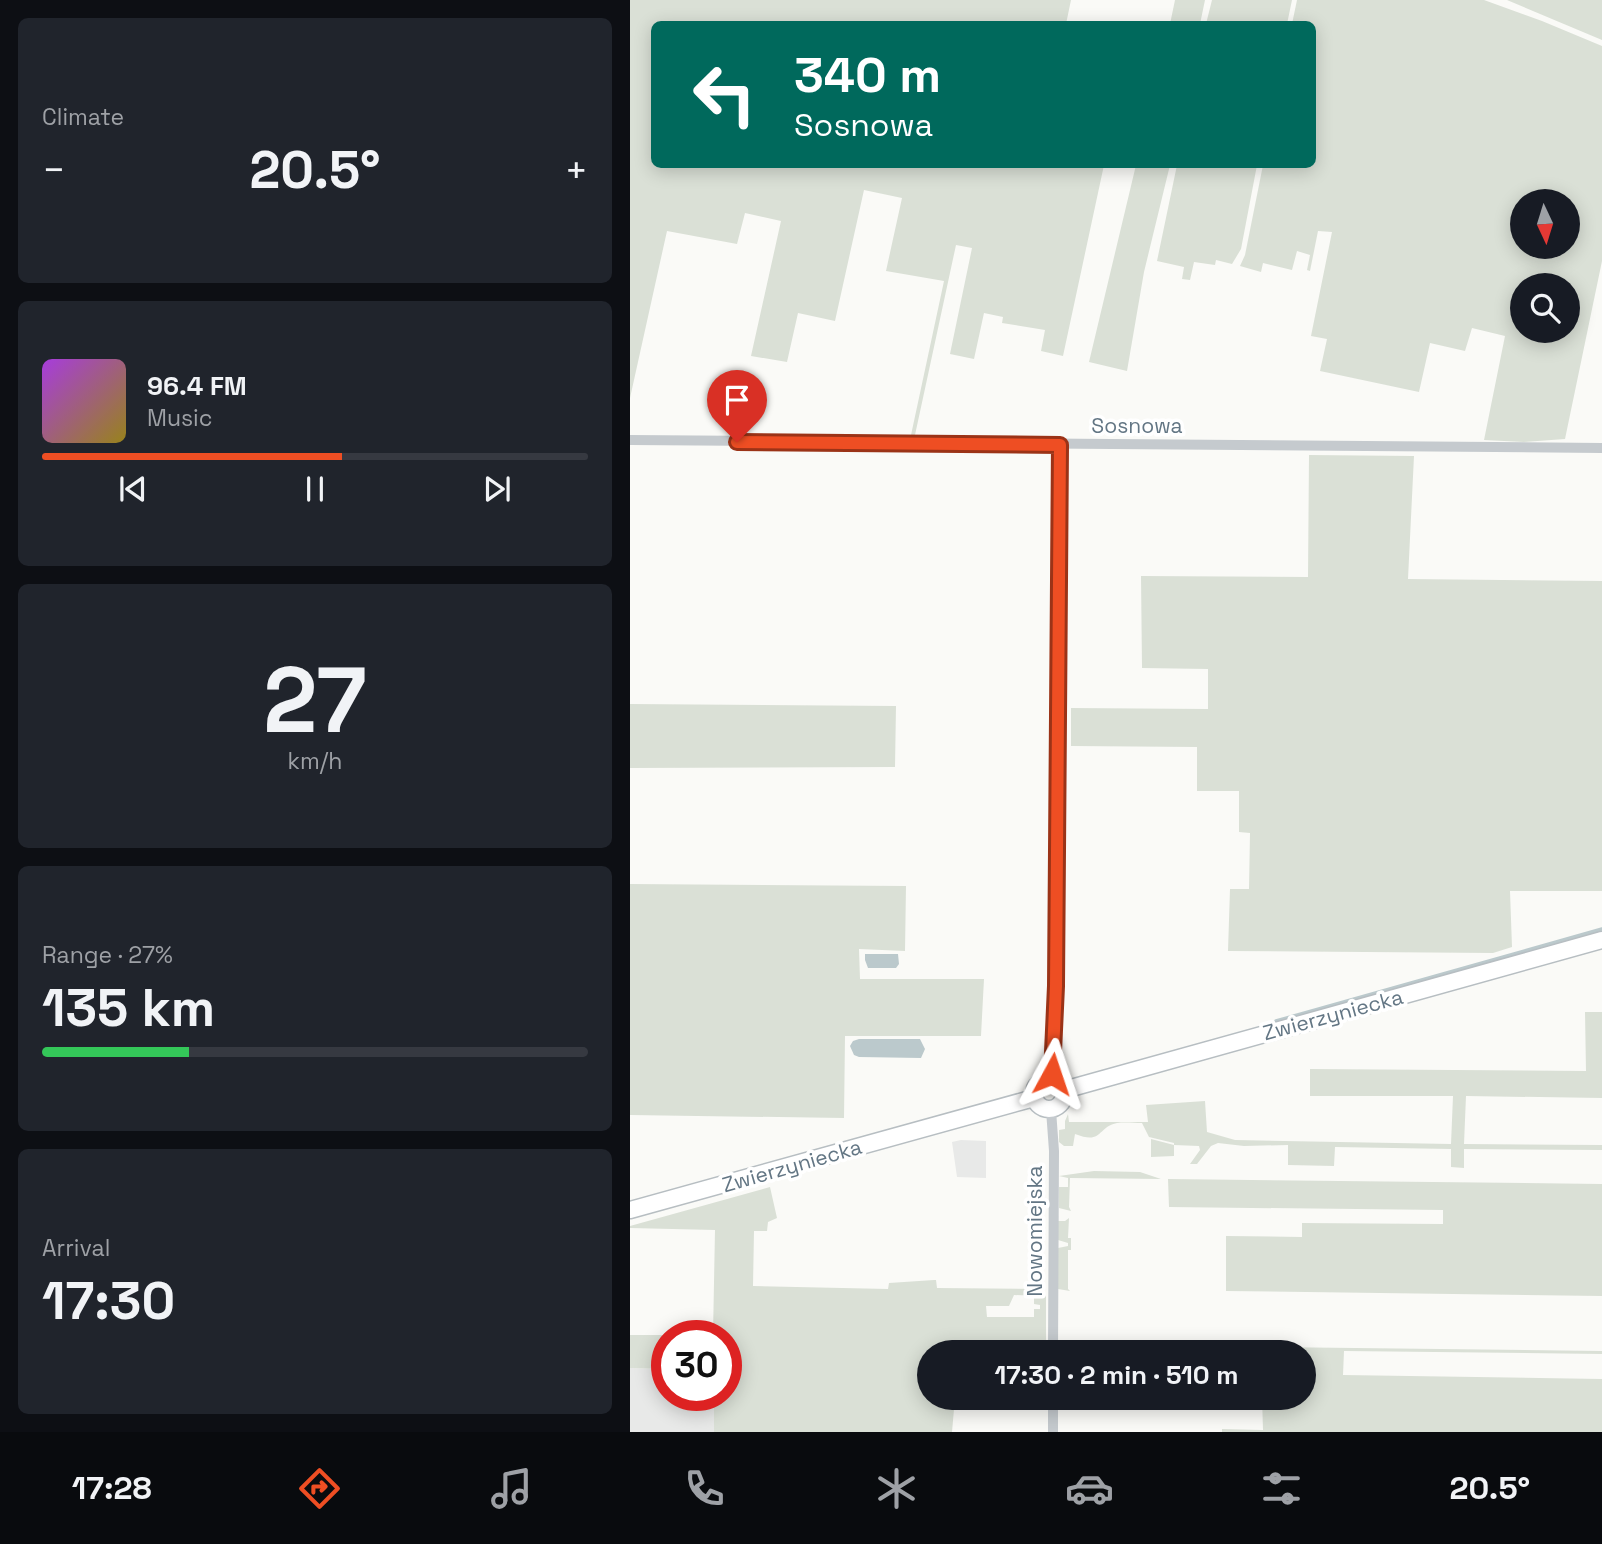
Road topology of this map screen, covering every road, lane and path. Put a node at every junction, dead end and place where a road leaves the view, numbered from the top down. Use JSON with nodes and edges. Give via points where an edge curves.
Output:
{"nodes":[{"id":1,"x":630,"y":440,"type":"edge"},
{"id":2,"x":1060,"y":445,"type":"junction"},
{"id":3,"x":1602,"y":448,"type":"edge"},
{"id":4,"x":1602,"y":940,"type":"edge"},
{"id":5,"x":1058,"y":1085,"type":"junction"},
{"id":6,"x":1034,"y":1098,"type":"junction"},
{"id":7,"x":1051,"y":1110,"type":"junction"},
{"id":8,"x":630,"y":1210,"type":"edge"},
{"id":9,"x":1053,"y":1340,"type":"edge"},
{"id":10,"x":1053,"y":1410,"type":"edge"},
{"id":11,"x":1053,"y":1432,"type":"edge"}],
"edges":[{"from":1,"to":2,"type":"street","name":"Sosnowa"},
{"from":2,"to":3,"type":"street","name":"Sosnowa"},
{"from":2,"to":5,"type":"street"},
{"from":4,"to":5,"type":"street","name":"Zwierzyniecka"},
{"from":5,"to":6,"type":"street","via":[[1045,1080],[1037,1085]]},
{"from":5,"to":7,"type":"street","via":[[1062,1103]]},
{"from":6,"to":7,"type":"street","via":[[1040,1107]]},
{"from":6,"to":8,"type":"street","name":"Zwierzyniecka"},
{"from":7,"to":9,"type":"street","name":"Nowomiejska"},
{"from":10,"to":11,"type":"street"}]}
